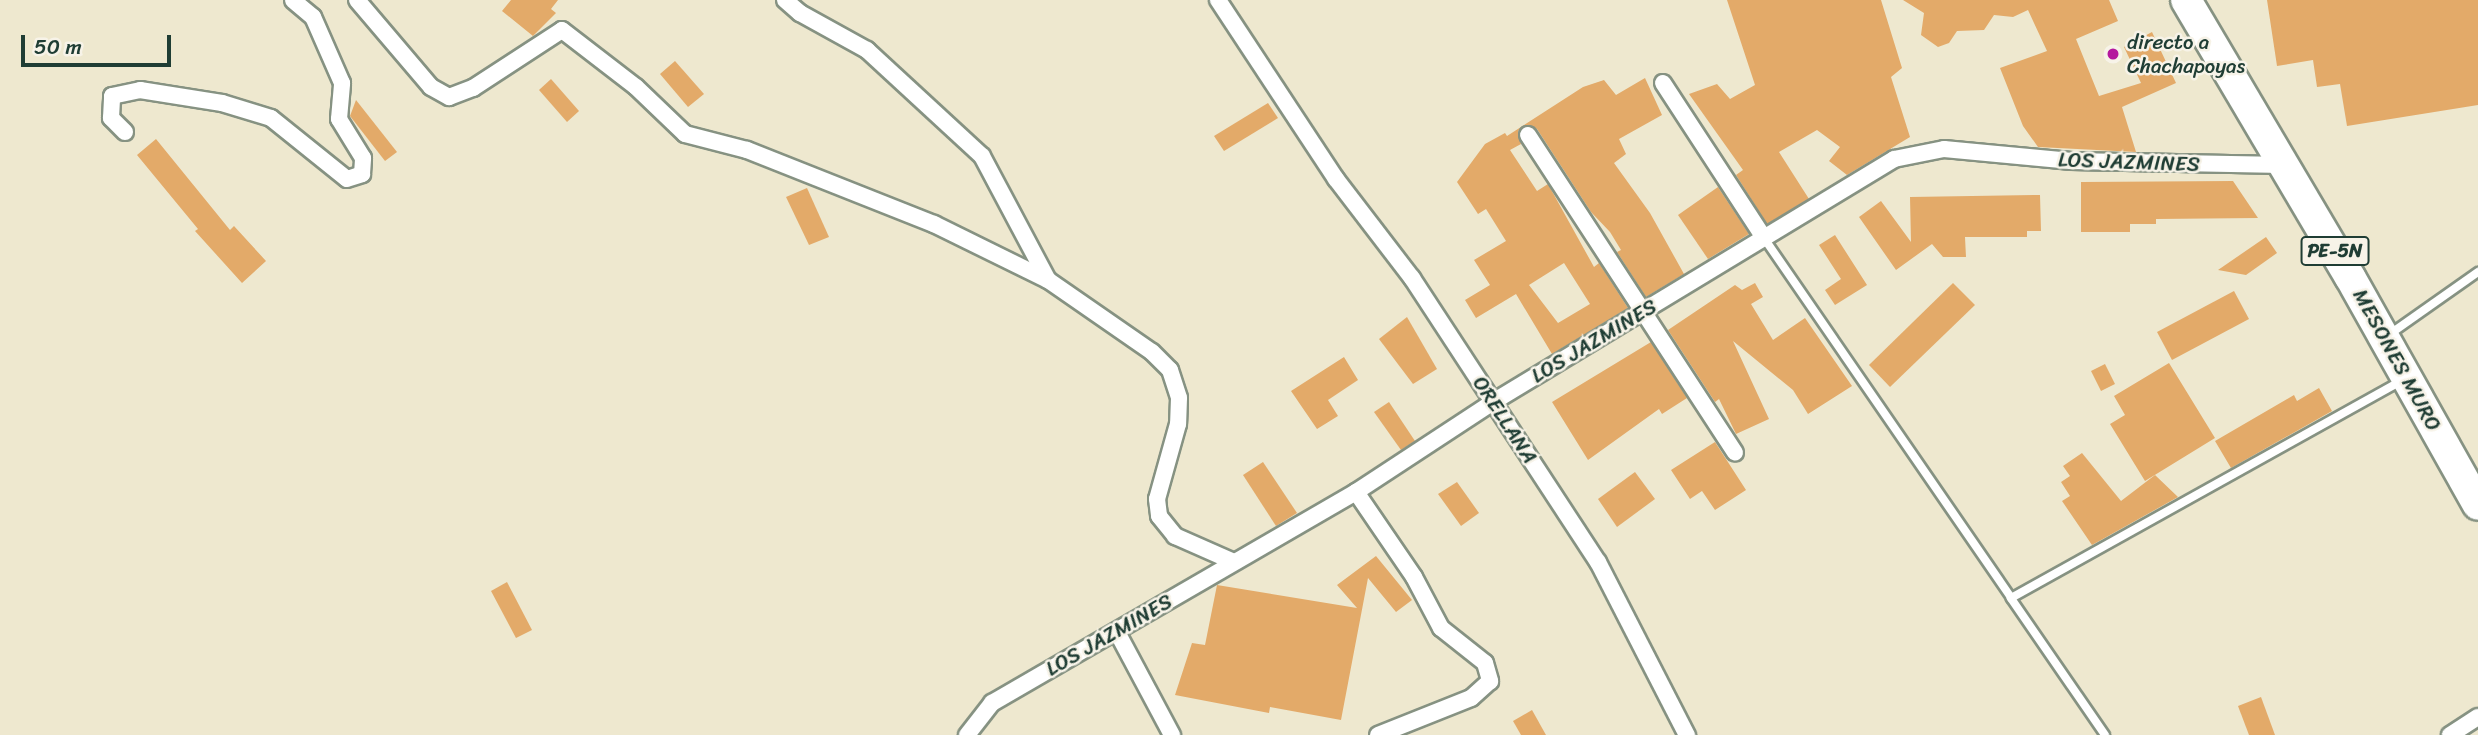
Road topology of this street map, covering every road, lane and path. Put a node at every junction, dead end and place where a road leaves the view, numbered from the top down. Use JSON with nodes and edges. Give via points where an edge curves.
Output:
{"nodes":[{"id":1,"x":293,"y":0,"type":"edge"},
{"id":2,"x":357,"y":0,"type":"edge"},
{"id":3,"x":785,"y":0,"type":"edge"},
{"id":4,"x":1218,"y":0,"type":"edge"},
{"id":5,"x":2186,"y":0,"type":"edge"},
{"id":6,"x":1663,"y":83,"type":"dead end"},
{"id":7,"x":125,"y":132,"type":"dead end"},
{"id":8,"x":1528,"y":135,"type":"dead end"},
{"id":9,"x":2284,"y":165,"type":"junction"},
{"id":10,"x":1764,"y":238,"type":"junction"},
{"id":11,"x":2478,"y":272,"type":"edge"},
{"id":12,"x":1048,"y":280,"type":"junction"},
{"id":13,"x":1646,"y":311,"type":"junction"},
{"id":14,"x":2384,"y":338,"type":"junction"},
{"id":15,"x":2407,"y":378,"type":"junction"},
{"id":16,"x":1493,"y":402,"type":"junction"},
{"id":17,"x":1735,"y":452,"type":"dead end"},
{"id":18,"x":1356,"y":492,"type":"junction"},
{"id":19,"x":2478,"y":505,"type":"edge"},
{"id":20,"x":1234,"y":562,"type":"junction"},
{"id":21,"x":2011,"y":597,"type":"junction"},
{"id":22,"x":1117,"y":632,"type":"junction"},
{"id":23,"x":2478,"y":718,"type":"edge"},
{"id":24,"x":1385,"y":734,"type":"edge"},
{"id":25,"x":967,"y":735,"type":"edge"},
{"id":26,"x":1172,"y":735,"type":"edge"},
{"id":27,"x":1686,"y":735,"type":"edge"},
{"id":28,"x":2105,"y":735,"type":"edge"},
{"id":29,"x":2450,"y":735,"type":"edge"}],
"edges":[{"from":1,"to":7,"type":"street","via":[[313,17],[342,83],[339,119],[363,158],[362,174],[347,179],[271,118],[222,103],[140,90],[112,96],[111,118]]},
{"from":2,"to":12,"type":"street","via":[[431,87],[449,97],[473,88],[562,30],[636,87],[685,134],[747,150],[934,224]]},
{"from":3,"to":12,"type":"street","via":[[867,50],[982,156]]},
{"from":4,"to":16,"type":"street","name":"ORELLANA","via":[[1336,179],[1412,278]]},
{"from":5,"to":9,"type":"highway","name":"MESONES MURO","number":"PE-5N"},
{"from":6,"to":10,"type":"street"},
{"from":8,"to":13,"type":"street"},
{"from":9,"to":10,"type":"street","name":"LOS JAZMINES","via":[[2071,161],[1918,151],[1894,159]]},
{"from":9,"to":14,"type":"highway","name":"MESONES MURO","number":"PE-5N"},
{"from":10,"to":13,"type":"street","name":"LOS JAZMINES"},
{"from":10,"to":21,"type":"lane"},
{"from":11,"to":14,"type":"lane"},
{"from":12,"to":20,"type":"street","via":[[1152,352],[1170,370],[1179,398],[1178,425],[1157,499],[1159,516],[1175,536]]},
{"from":13,"to":16,"type":"street","name":"LOS JAZMINES"},
{"from":13,"to":17,"type":"street"},
{"from":14,"to":15,"type":"highway","name":"MESONES MURO","number":"PE-5N"},
{"from":15,"to":19,"type":"highway","name":"MESONES MURO","number":"PE-5N"},
{"from":15,"to":21,"type":"lane"},
{"from":16,"to":18,"type":"street","name":"LOS JAZMINES"},
{"from":16,"to":27,"type":"street","name":"ORELLANA","via":[[1598,562]]},
{"from":18,"to":20,"type":"street","name":"LOS JAZMINES"},
{"from":18,"to":24,"type":"street","via":[[1414,577],[1441,628],[1485,663],[1490,681],[1471,698]]},
{"from":20,"to":22,"type":"street","name":"LOS JAZMINES"},
{"from":21,"to":28,"type":"lane"},
{"from":22,"to":25,"type":"street","name":"LOS JAZMINES","via":[[992,703]]},
{"from":22,"to":26,"type":"street"},
{"from":23,"to":29,"type":"street"}]}
